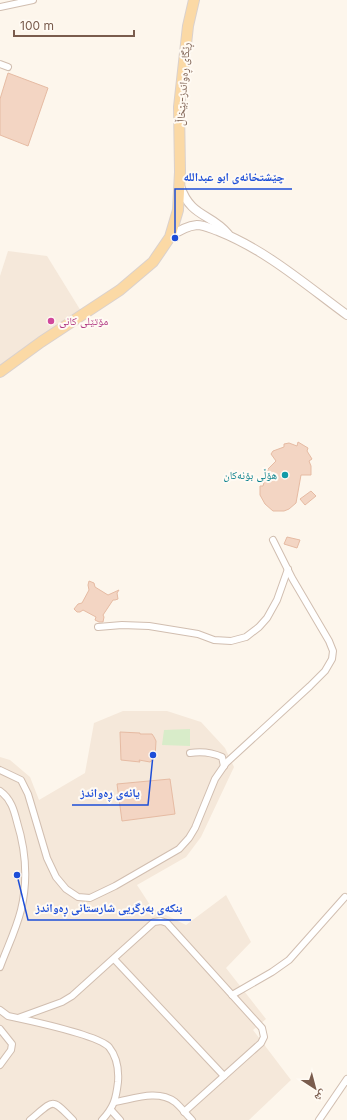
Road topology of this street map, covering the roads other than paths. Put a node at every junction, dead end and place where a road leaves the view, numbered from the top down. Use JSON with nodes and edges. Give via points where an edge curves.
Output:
{"nodes":[{"id":1,"x":33,"y":0,"type":"edge"},
{"id":2,"x":194,"y":0,"type":"edge"},
{"id":3,"x":0,"y":7,"type":"edge"},
{"id":4,"x":0,"y":64,"type":"edge"},
{"id":5,"x":8,"y":67,"type":"dead end"},
{"id":6,"x":180,"y":183,"type":"junction"},
{"id":7,"x":230,"y":236,"type":"junction"},
{"id":8,"x":170,"y":237,"type":"junction"},
{"id":9,"x":347,"y":315,"type":"edge"},
{"id":10,"x":0,"y":372,"type":"edge"},
{"id":11,"x":273,"y":540,"type":"dead end"},
{"id":12,"x":288,"y":569,"type":"junction"},
{"id":13,"x":98,"y":627,"type":"dead end"},
{"id":14,"x":190,"y":752,"type":"dead end"},
{"id":15,"x":224,"y":766,"type":"junction"},
{"id":16,"x":0,"y":770,"type":"edge"},
{"id":17,"x":0,"y":791,"type":"edge"},
{"id":18,"x":345,"y":897,"type":"dead end"},
{"id":19,"x":114,"y":959,"type":"junction"},
{"id":20,"x":0,"y":967,"type":"edge"},
{"id":21,"x":232,"y":995,"type":"junction"},
{"id":22,"x":0,"y":1010,"type":"edge"},
{"id":23,"x":18,"y":1018,"type":"junction"},
{"id":24,"x":0,"y":1029,"type":"edge"},
{"id":25,"x":0,"y":1066,"type":"edge"},
{"id":26,"x":224,"y":1076,"type":"junction"},
{"id":27,"x":347,"y":1079,"type":"edge"},
{"id":28,"x":115,"y":1102,"type":"junction"},
{"id":29,"x":111,"y":1110,"type":"junction"},
{"id":30,"x":184,"y":1112,"type":"junction"},
{"id":31,"x":30,"y":1120,"type":"edge"},
{"id":32,"x":73,"y":1120,"type":"edge"},
{"id":33,"x":102,"y":1120,"type":"edge"},
{"id":34,"x":120,"y":1120,"type":"edge"},
{"id":35,"x":192,"y":1120,"type":"edge"},
{"id":36,"x":319,"y":1120,"type":"edge"}],
"edges":[{"from":1,"to":3,"type":"street"},
{"from":2,"to":6,"type":"main road","name":"ڕێگای ڕەواندز-بێخاڵ","via":[[188,26],[180,107]]},
{"from":4,"to":5,"type":"street"},
{"from":6,"to":7,"type":"street","via":[[184,196],[194,209],[224,228]]},
{"from":6,"to":8,"type":"main road","name":"ڕێگای ڕەواندز-بێخاڵ","via":[[178,210]]},
{"from":7,"to":8,"type":"street","via":[[199,225],[177,231]]},
{"from":7,"to":9,"type":"street","via":[[279,265]]},
{"from":8,"to":10,"type":"main road","name":"ڕێگای ڕەواندز-بێخاڵ","via":[[153,262],[120,290]]},
{"from":11,"to":12,"type":"street"},
{"from":12,"to":13,"type":"street","via":[[277,600],[267,618],[246,637],[231,641],[214,640],[198,634],[149,626]]},
{"from":12,"to":15,"type":"street","via":[[329,641],[333,651],[332,659],[325,671],[310,686]]},
{"from":14,"to":15,"type":"street","via":[[216,754],[222,757]]},
{"from":15,"to":16,"type":"street","via":[[215,779],[195,828],[179,849],[90,898],[78,897],[66,889],[56,877],[47,858],[28,794],[21,780]]},
{"from":17,"to":20,"type":"street","via":[[10,800],[14,811],[24,849],[26,870],[21,909]]},
{"from":18,"to":21,"type":"street","via":[[289,960]]},
{"from":19,"to":21,"type":"street","via":[[154,922],[161,921],[167,923]]},
{"from":19,"to":23,"type":"street","via":[[72,996]]},
{"from":19,"to":26,"type":"street"},
{"from":21,"to":26,"type":"street","via":[[262,1028],[264,1037],[261,1043]]},
{"from":22,"to":23,"type":"street","via":[[8,1016]]},
{"from":23,"to":28,"type":"street","via":[[69,1030],[108,1046],[118,1063]]},
{"from":24,"to":25,"type":"street","via":[[12,1044]]},
{"from":26,"to":30,"type":"street"},
{"from":27,"to":36,"type":"street"},
{"from":28,"to":29,"type":"street"},
{"from":28,"to":30,"type":"street","via":[[163,1096]]},
{"from":29,"to":33,"type":"street"},
{"from":29,"to":34,"type":"street"},
{"from":30,"to":35,"type":"street"},
{"from":31,"to":32,"type":"street","via":[[54,1103]]}]}
